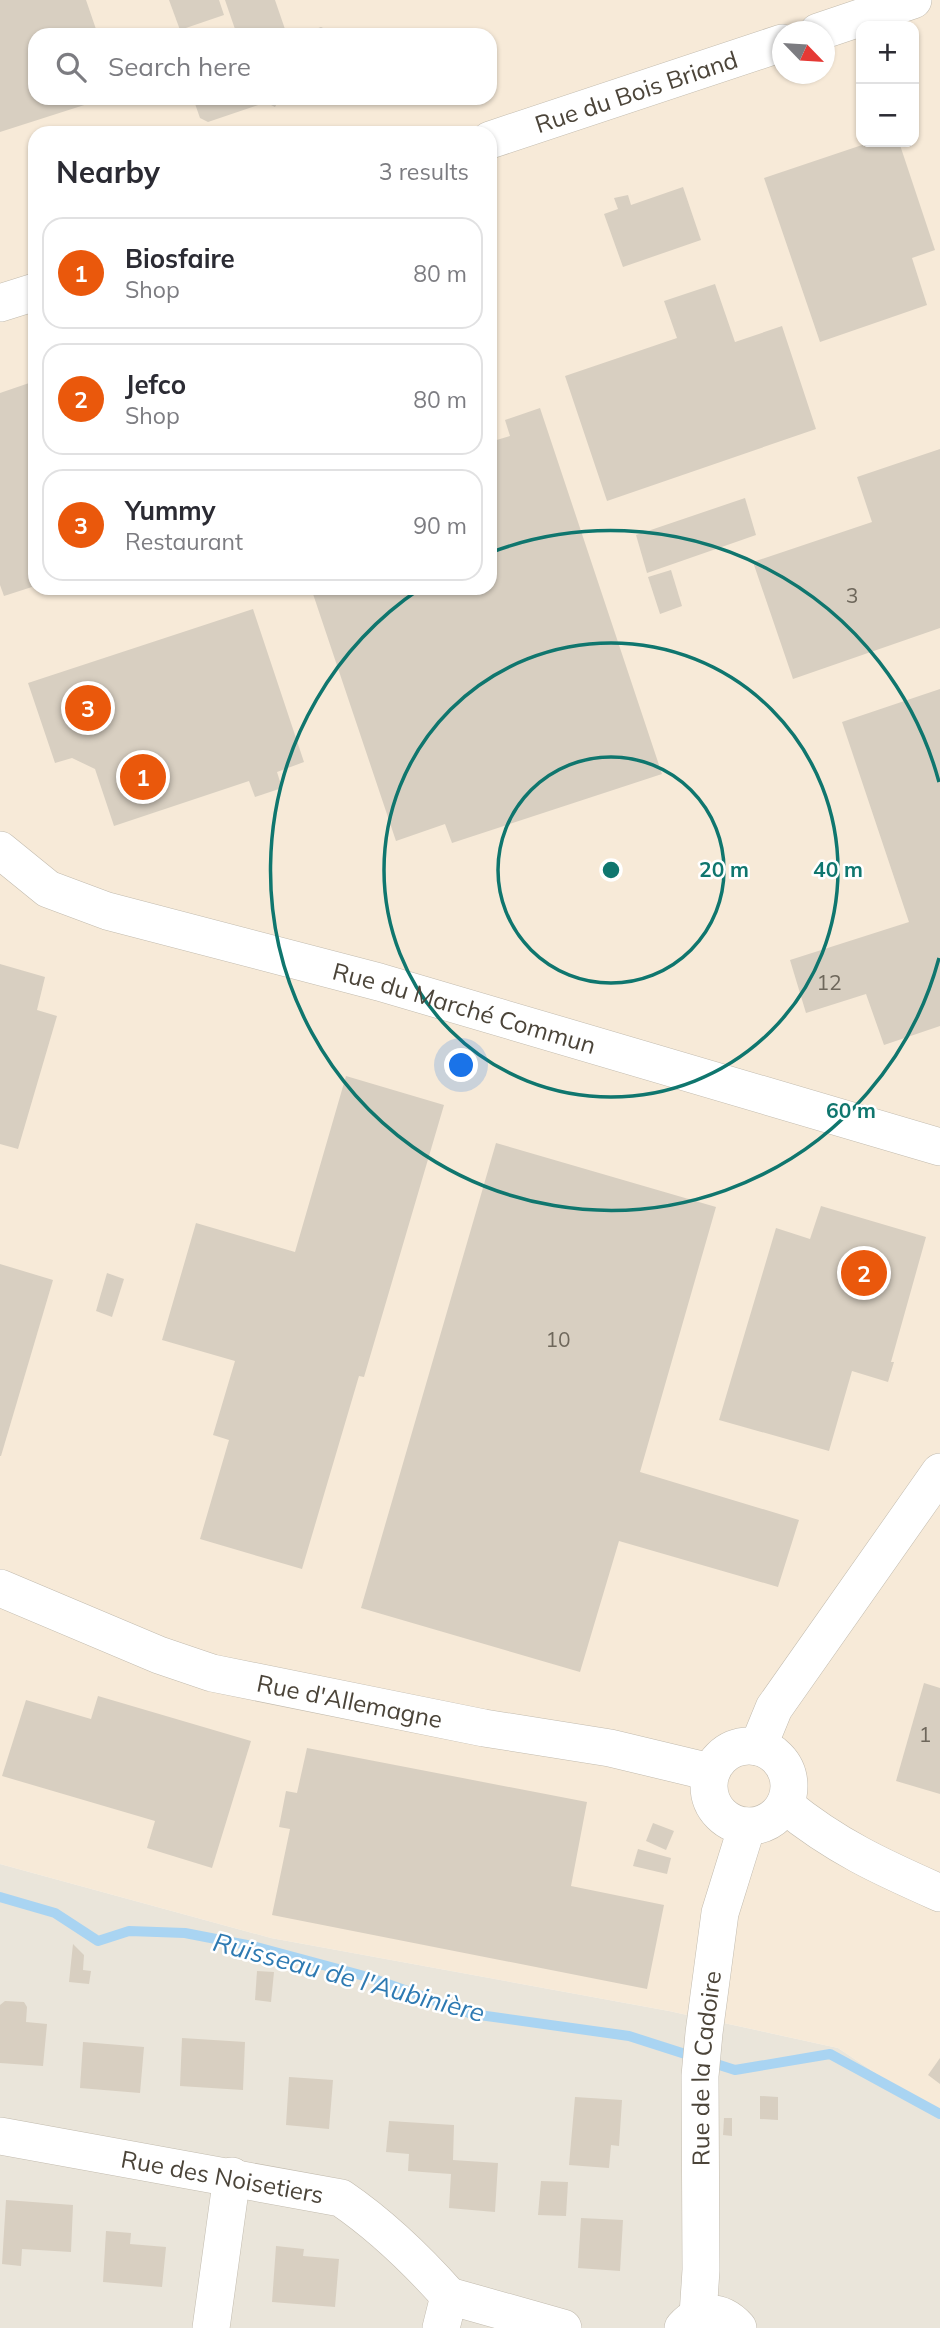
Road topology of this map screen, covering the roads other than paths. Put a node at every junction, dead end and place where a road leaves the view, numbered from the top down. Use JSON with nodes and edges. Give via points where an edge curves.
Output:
{"nodes":[{"id":1,"x":913,"y":0,"type":"edge"},
{"id":2,"x":835,"y":26,"type":"edge"},
{"id":3,"x":772,"y":46,"type":"edge"},
{"id":4,"x":497,"y":138,"type":"edge"},
{"id":5,"x":28,"y":294,"type":"edge"},
{"id":6,"x":0,"y":303,"type":"edge"},
{"id":7,"x":0,"y":850,"type":"edge"},
{"id":8,"x":940,"y":1147,"type":"edge"},
{"id":9,"x":940,"y":1472,"type":"edge"},
{"id":10,"x":0,"y":1588,"type":"edge"},
{"id":11,"x":758,"y":1747,"type":"junction"},
{"id":12,"x":710,"y":1772,"type":"junction"},
{"id":13,"x":785,"y":1805,"type":"junction"},
{"id":14,"x":747,"y":1826,"type":"junction"},
{"id":15,"x":940,"y":1893,"type":"edge"},
{"id":16,"x":0,"y":2136,"type":"edge"},
{"id":17,"x":232,"y":2176,"type":"junction"},
{"id":18,"x":445,"y":2312,"type":"edge"},
{"id":19,"x":690,"y":2322,"type":"edge"},
{"id":20,"x":211,"y":2328,"type":"edge"},
{"id":21,"x":563,"y":2328,"type":"edge"},
{"id":22,"x":738,"y":2328,"type":"edge"}],
"edges":[{"from":1,"to":2,"type":"street"},
{"from":3,"to":4,"type":"street","name":"Rue du Bois Briand"},
{"from":5,"to":6,"type":"street"},
{"from":7,"to":8,"type":"street","name":"Rue du Marché Commun","via":[[48,889],[107,911],[379,982]]},
{"from":9,"to":11,"type":"street","via":[[774,1709]]},
{"from":10,"to":12,"type":"street","name":"Rue d'Allemagne","via":[[212,1673],[484,1728],[610,1748]]},
{"from":11,"to":12,"type":"street","via":[[735,1748]]},
{"from":11,"to":13,"type":"street","via":[[769,1751],[786,1769]]},
{"from":12,"to":14,"type":"street","via":[[708,1785],[715,1809],[735,1824]]},
{"from":13,"to":14,"type":"street","via":[[769,1821]]},
{"from":13,"to":15,"type":"street","via":[[866,1860]]},
{"from":14,"to":19,"type":"street","name":"Rue de la Cadoire","via":[[720,1913],[704,2037],[701,2270]]},
{"from":16,"to":17,"type":"street","name":"Rue des Noisetiers"},
{"from":17,"to":18,"type":"street","name":"Rue des Noisetiers","via":[[341,2198],[413,2256]]},
{"from":17,"to":20,"type":"street"},
{"from":18,"to":21,"type":"street"},
{"from":19,"to":22,"type":"street","via":[[720,2314]]}]}
